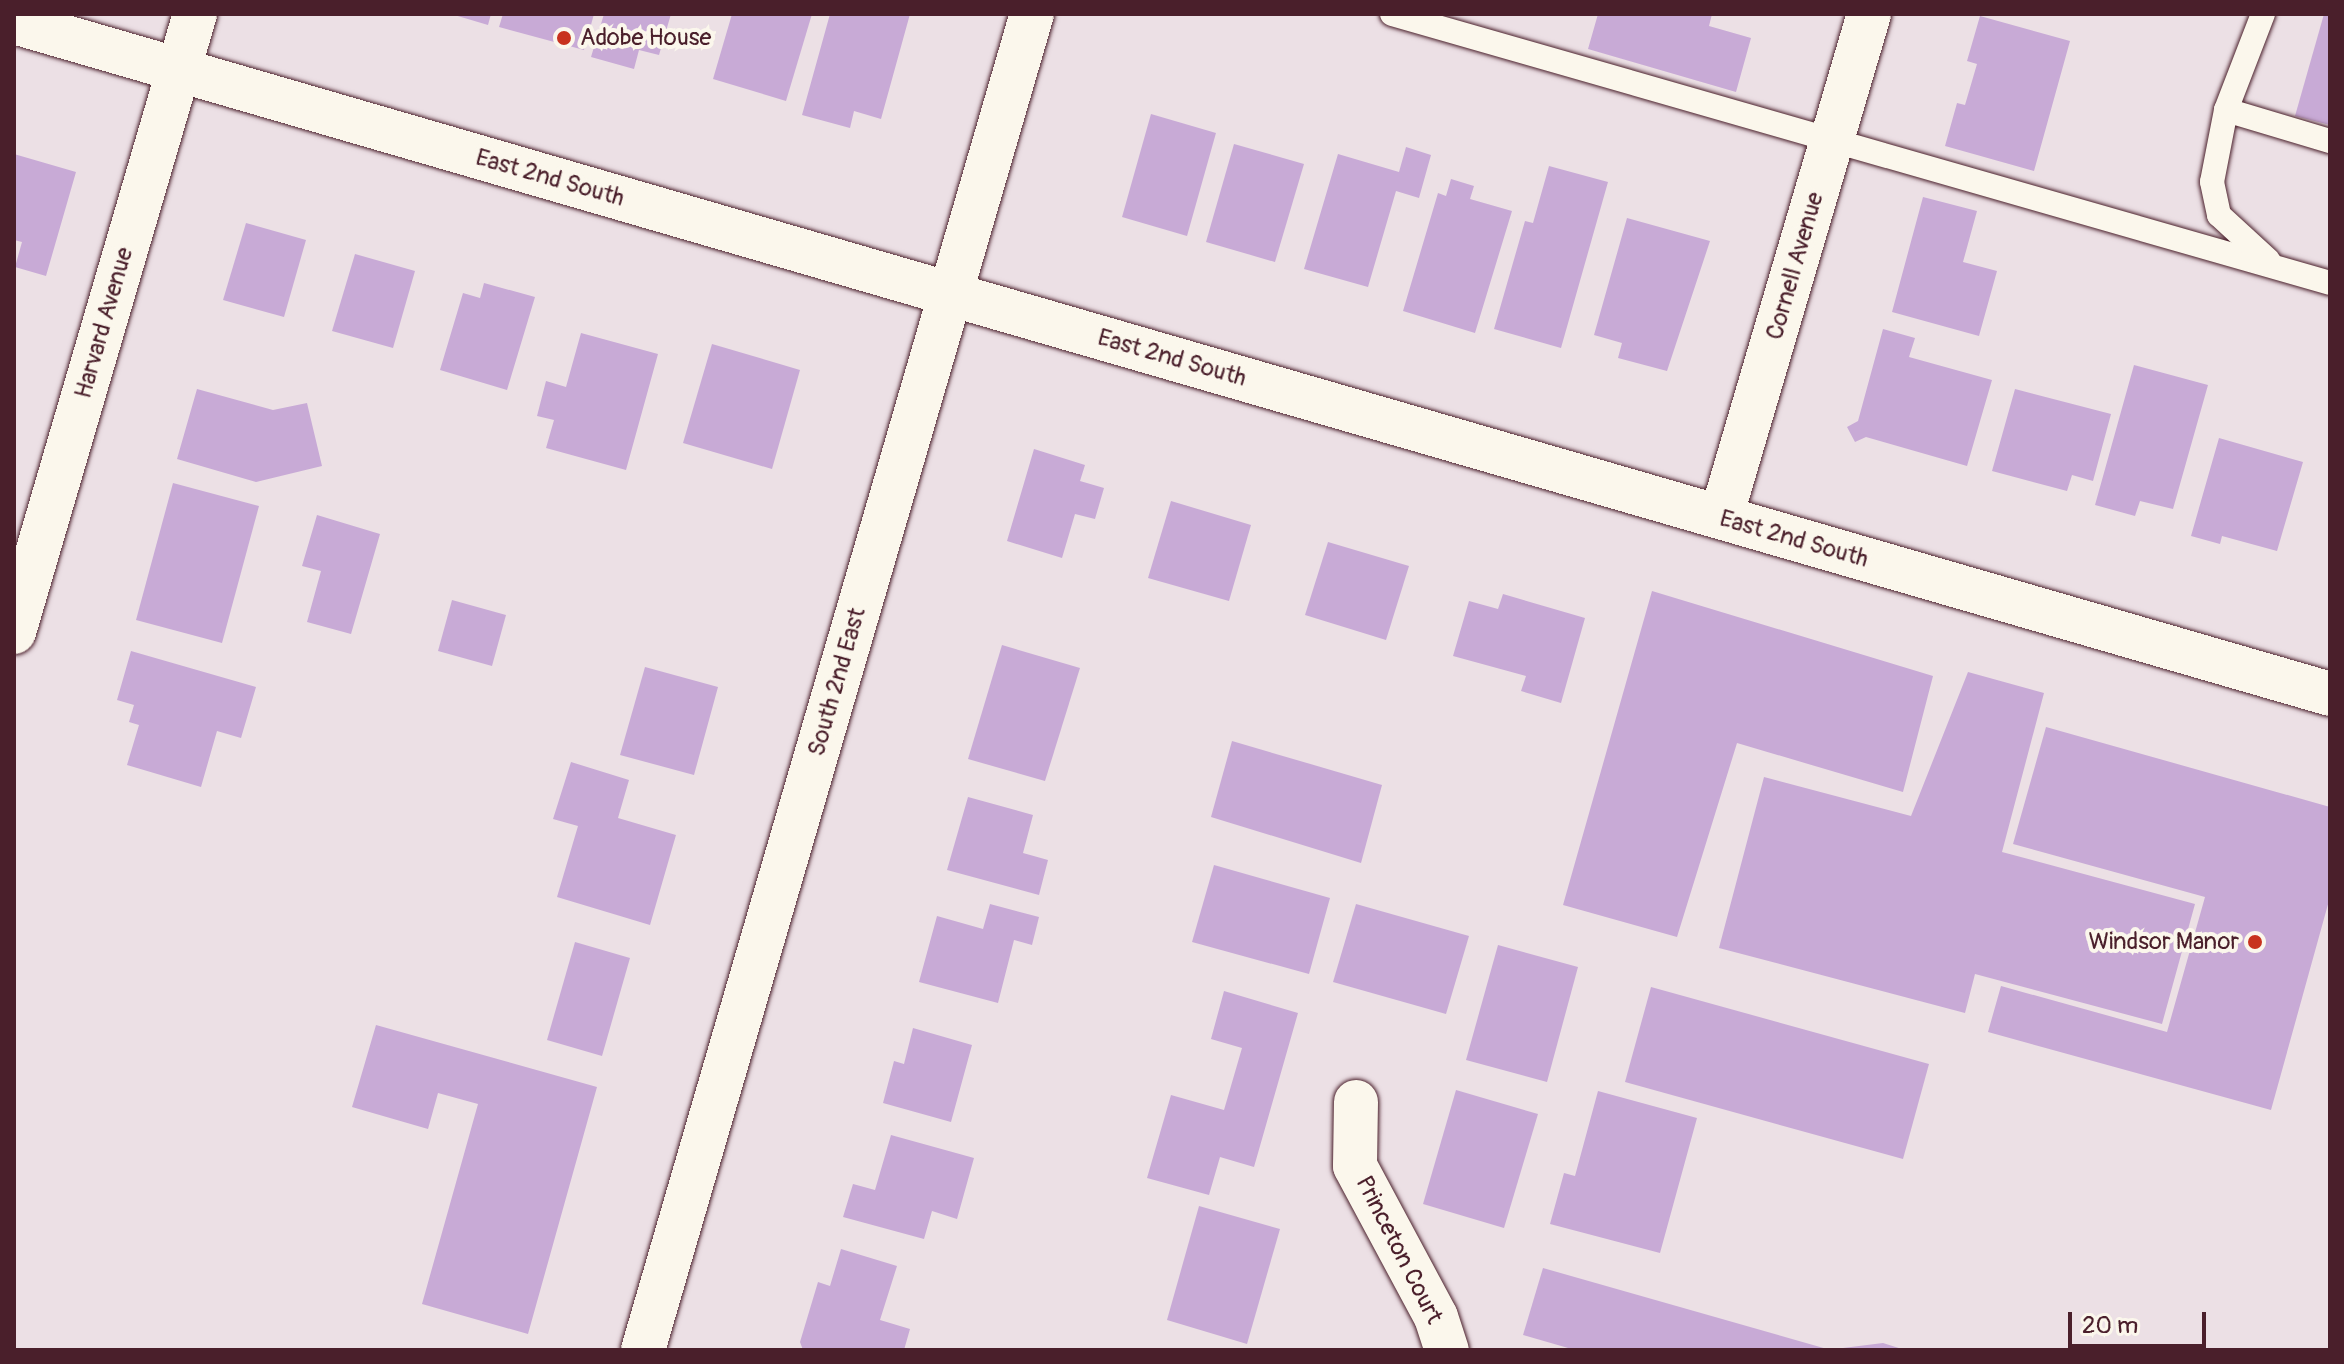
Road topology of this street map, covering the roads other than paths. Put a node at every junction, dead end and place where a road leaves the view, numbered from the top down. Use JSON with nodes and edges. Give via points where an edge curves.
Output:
{"nodes":[{"id":1,"x":195,"y":14,"type":"edge"},
{"id":2,"x":1032,"y":14,"type":"edge"},
{"id":3,"x":1392,"y":14,"type":"edge"},
{"id":4,"x":1869,"y":14,"type":"edge"},
{"id":5,"x":2263,"y":14,"type":"edge"},
{"id":6,"x":14,"y":22,"type":"edge"},
{"id":7,"x":1468,"y":24,"type":"edge"},
{"id":8,"x":180,"y":70,"type":"junction"},
{"id":9,"x":2226,"y":110,"type":"junction"},
{"id":10,"x":1832,"y":140,"type":"junction"},
{"id":11,"x":2330,"y":141,"type":"edge"},
{"id":12,"x":2284,"y":270,"type":"junction"},
{"id":13,"x":2330,"y":283,"type":"edge"},
{"id":14,"x":950,"y":294,"type":"junction"},
{"id":15,"x":1721,"y":517,"type":"junction"},
{"id":16,"x":14,"y":632,"type":"edge"},
{"id":17,"x":2330,"y":694,"type":"edge"},
{"id":18,"x":1356,"y":1102,"type":"dead end"},
{"id":19,"x":643,"y":1350,"type":"edge"},
{"id":20,"x":1447,"y":1350,"type":"edge"}],
"edges":[{"from":1,"to":8,"type":"street","name":"Harvard Avenue"},
{"from":2,"to":14,"type":"street","name":"South 2nd East"},
{"from":3,"to":7,"type":"lane"},
{"from":4,"to":10,"type":"street","name":"Cornell Avenue"},
{"from":5,"to":9,"type":"lane"},
{"from":6,"to":8,"type":"street","name":"East 2nd South"},
{"from":7,"to":10,"type":"lane"},
{"from":8,"to":14,"type":"street","name":"East 2nd South"},
{"from":8,"to":16,"type":"street","name":"Harvard Avenue"},
{"from":9,"to":11,"type":"lane"},
{"from":9,"to":12,"type":"lane","via":[[2212,182],[2219,215],[2252,250]]},
{"from":10,"to":12,"type":"lane"},
{"from":10,"to":15,"type":"street","name":"Cornell Avenue"},
{"from":12,"to":13,"type":"lane"},
{"from":14,"to":15,"type":"street","name":"East 2nd South"},
{"from":14,"to":19,"type":"street","name":"South 2nd East"},
{"from":15,"to":17,"type":"street","name":"East 2nd South"},
{"from":18,"to":20,"type":"street","name":"Princeton Court","via":[[1355,1166],[1436,1317]]}]}
